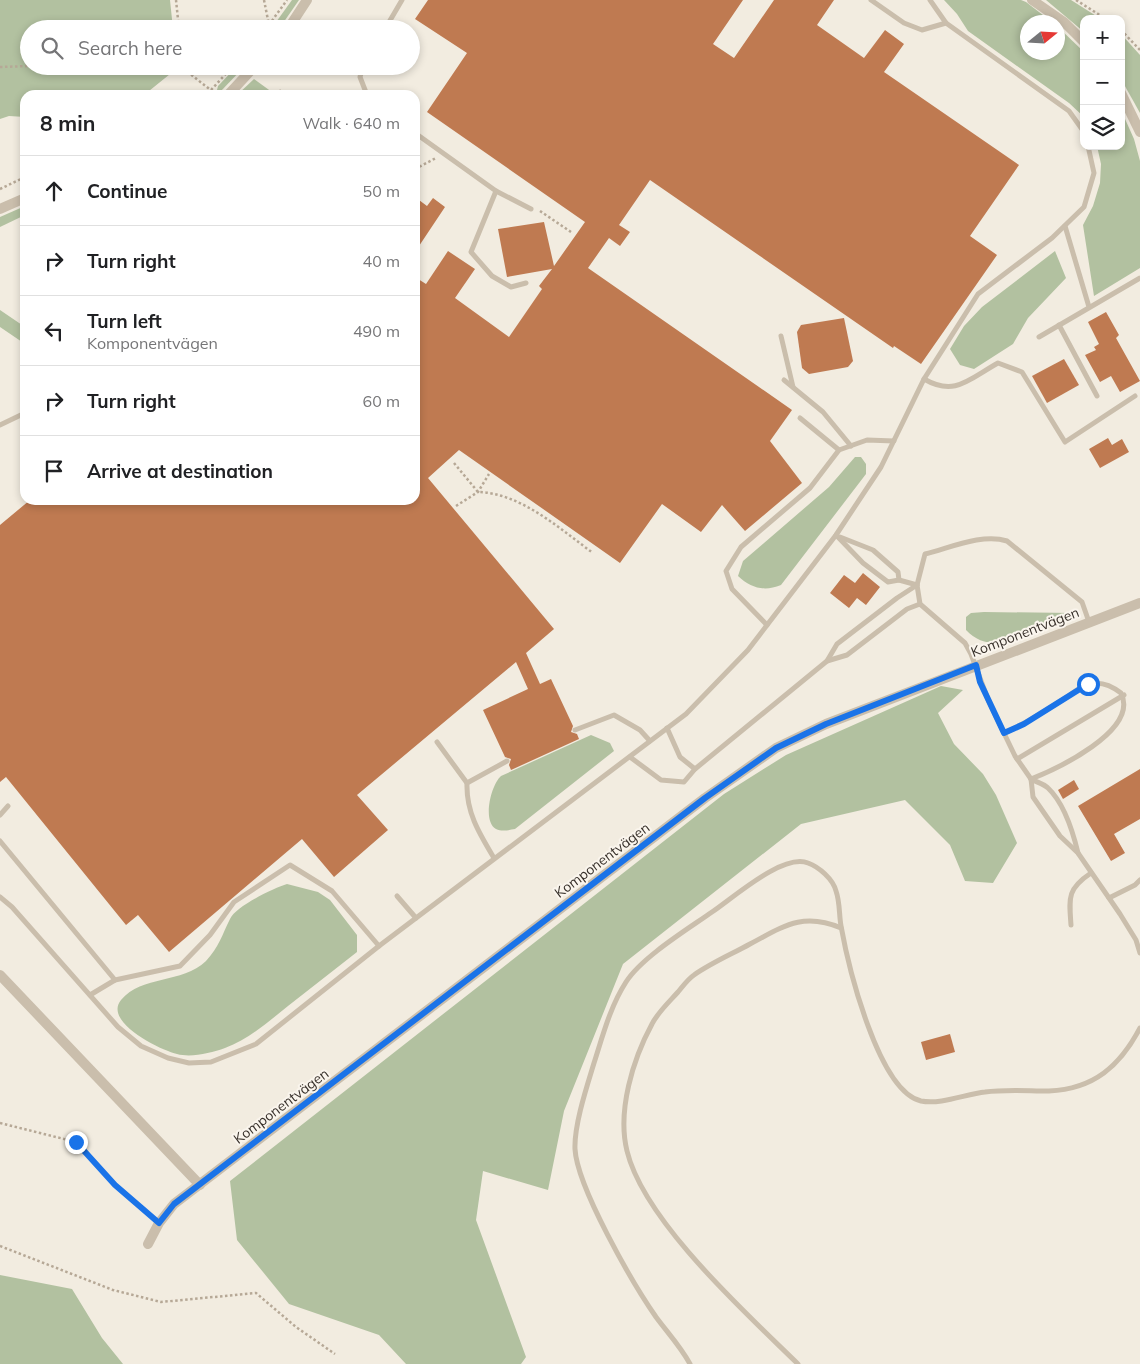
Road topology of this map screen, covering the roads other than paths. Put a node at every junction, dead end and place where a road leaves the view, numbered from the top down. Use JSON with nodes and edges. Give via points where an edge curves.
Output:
{"nodes":[{"id":1,"x":307,"y":0,"type":"edge"},
{"id":2,"x":402,"y":0,"type":"edge"},
{"id":3,"x":872,"y":0,"type":"edge"},
{"id":4,"x":930,"y":0,"type":"edge"},
{"id":5,"x":1032,"y":0,"type":"edge"},
{"id":6,"x":294,"y":20,"type":"edge"},
{"id":7,"x":390,"y":20,"type":"edge"},
{"id":8,"x":946,"y":23,"type":"junction"},
{"id":9,"x":1080,"y":38,"type":"edge"},
{"id":10,"x":247,"y":75,"type":"edge"},
{"id":11,"x":361,"y":75,"type":"edge"},
{"id":12,"x":233,"y":90,"type":"edge"},
{"id":13,"x":365,"y":90,"type":"edge"},
{"id":14,"x":1125,"y":101,"type":"edge"},
{"id":15,"x":1080,"y":126,"type":"edge"},
{"id":16,"x":1140,"y":132,"type":"edge"},
{"id":17,"x":420,"y":137,"type":"edge"},
{"id":18,"x":1089,"y":150,"type":"edge"},
{"id":19,"x":496,"y":190,"type":"junction"},
{"id":20,"x":20,"y":200,"type":"edge"},
{"id":21,"x":0,"y":209,"type":"edge"},
{"id":22,"x":531,"y":209,"type":"road end"},
{"id":23,"x":1065,"y":226,"type":"junction"},
{"id":24,"x":1140,"y":278,"type":"edge"},
{"id":25,"x":526,"y":283,"type":"dead end"},
{"id":26,"x":1089,"y":307,"type":"junction"},
{"id":27,"x":1059,"y":325,"type":"junction"},
{"id":28,"x":781,"y":336,"type":"dead end"},
{"id":29,"x":1039,"y":337,"type":"dead end"},
{"id":30,"x":924,"y":379,"type":"junction"},
{"id":31,"x":784,"y":380,"type":"dead end"},
{"id":32,"x":793,"y":388,"type":"junction"},
{"id":33,"x":1097,"y":396,"type":"dead end"},
{"id":34,"x":1135,"y":396,"type":"dead end"},
{"id":35,"x":20,"y":415,"type":"edge"},
{"id":36,"x":800,"y":418,"type":"dead end"},
{"id":37,"x":0,"y":424,"type":"edge"},
{"id":38,"x":894,"y":441,"type":"junction"},
{"id":39,"x":851,"y":446,"type":"junction"},
{"id":40,"x":839,"y":450,"type":"junction"},
{"id":41,"x":836,"y":535,"type":"junction"},
{"id":42,"x":899,"y":580,"type":"junction"},
{"id":43,"x":917,"y":585,"type":"junction"},
{"id":44,"x":1140,"y":603,"type":"edge"},
{"id":45,"x":920,"y":604,"type":"junction"},
{"id":46,"x":1089,"y":622,"type":"junction"},
{"id":47,"x":767,"y":625,"type":"junction"},
{"id":48,"x":827,"y":661,"type":"junction"},
{"id":49,"x":976,"y":665,"type":"junction"},
{"id":50,"x":1124,"y":695,"type":"junction"},
{"id":51,"x":1130,"y":708,"type":"dead end"},
{"id":52,"x":667,"y":728,"type":"junction"},
{"id":53,"x":575,"y":730,"type":"dead end"},
{"id":54,"x":1004,"y":733,"type":"junction"},
{"id":55,"x":1112,"y":740,"type":"dead end"},
{"id":56,"x":650,"y":741,"type":"junction"},
{"id":57,"x":437,"y":742,"type":"dead end"},
{"id":58,"x":630,"y":757,"type":"junction"},
{"id":59,"x":1017,"y":759,"type":"junction"},
{"id":60,"x":506,"y":761,"type":"dead end"},
{"id":61,"x":695,"y":769,"type":"junction"},
{"id":62,"x":1031,"y":779,"type":"junction"},
{"id":63,"x":467,"y":783,"type":"junction"},
{"id":64,"x":8,"y":806,"type":"dead end"},
{"id":65,"x":0,"y":815,"type":"edge"},
{"id":66,"x":0,"y":841,"type":"edge"},
{"id":67,"x":1078,"y":853,"type":"junction"},
{"id":68,"x":494,"y":858,"type":"junction"},
{"id":69,"x":1091,"y":873,"type":"junction"},
{"id":70,"x":1140,"y":880,"type":"edge"},
{"id":71,"x":397,"y":896,"type":"dead end"},
{"id":72,"x":0,"y":897,"type":"edge"},
{"id":73,"x":1108,"y":898,"type":"junction"},
{"id":74,"x":416,"y":918,"type":"junction"},
{"id":75,"x":1071,"y":925,"type":"dead end"},
{"id":76,"x":841,"y":928,"type":"junction"},
{"id":77,"x":379,"y":946,"type":"junction"},
{"id":78,"x":1140,"y":953,"type":"edge"},
{"id":79,"x":0,"y":975,"type":"edge"},
{"id":80,"x":116,"y":980,"type":"junction"},
{"id":81,"x":90,"y":995,"type":"junction"},
{"id":82,"x":1140,"y":1028,"type":"edge"},
{"id":83,"x":200,"y":1185,"type":"junction"},
{"id":84,"x":148,"y":1244,"type":"dead end"},
{"id":85,"x":690,"y":1364,"type":"edge"},
{"id":86,"x":798,"y":1364,"type":"edge"}],
"edges":[{"from":1,"to":6,"type":"street"},
{"from":2,"to":7,"type":"lane"},
{"from":3,"to":8,"type":"lane","via":[[904,23],[922,30]]},
{"from":4,"to":8,"type":"lane"},
{"from":5,"to":9,"type":"street","via":[[1064,22]]},
{"from":8,"to":15,"type":"lane","via":[[1069,111]]},
{"from":10,"to":12,"type":"street"},
{"from":11,"to":13,"type":"lane"},
{"from":14,"to":16,"type":"street"},
{"from":17,"to":19,"type":"lane"},
{"from":18,"to":23,"type":"lane","via":[[1094,173],[1084,207]]},
{"from":19,"to":22,"type":"lane"},
{"from":19,"to":25,"type":"lane","via":[[471,252],[492,276],[511,287]]},
{"from":20,"to":21,"type":"street"},
{"from":23,"to":26,"type":"lane"},
{"from":23,"to":30,"type":"lane","via":[[978,294]]},
{"from":24,"to":26,"type":"lane"},
{"from":26,"to":27,"type":"lane"},
{"from":27,"to":29,"type":"lane"},
{"from":27,"to":33,"type":"lane"},
{"from":28,"to":32,"type":"lane"},
{"from":30,"to":34,"type":"lane","via":[[943,388],[952,388],[998,363],[1022,372],[1065,442]]},
{"from":30,"to":38,"type":"lane"},
{"from":31,"to":32,"type":"lane"},
{"from":32,"to":39,"type":"lane","via":[[823,412]]},
{"from":35,"to":37,"type":"lane"},
{"from":36,"to":40,"type":"lane"},
{"from":38,"to":39,"type":"lane","via":[[867,440]]},
{"from":38,"to":41,"type":"lane","via":[[881,467]]},
{"from":39,"to":40,"type":"lane"},
{"from":40,"to":47,"type":"lane","via":[[810,488],[741,548],[726,571],[732,589]]},
{"from":41,"to":42,"type":"lane","via":[[873,550],[898,572]]},
{"from":41,"to":42,"type":"lane","via":[[888,582]]},
{"from":41,"to":47,"type":"lane"},
{"from":42,"to":43,"type":"lane"},
{"from":43,"to":45,"type":"lane"},
{"from":43,"to":46,"type":"lane","via":[[925,554],[998,538],[1007,541],[1082,602]]},
{"from":43,"to":48,"type":"lane","via":[[838,644]]},
{"from":44,"to":46,"type":"street","name":"Komponentvägen"},
{"from":45,"to":48,"type":"lane","via":[[907,609],[847,655]]},
{"from":45,"to":49,"type":"lane","via":[[965,643]]},
{"from":46,"to":49,"type":"street","name":"Komponentvägen"},
{"from":47,"to":52,"type":"lane","via":[[735,664],[686,714]]},
{"from":48,"to":61,"type":"lane"},
{"from":49,"to":54,"type":"lane"},
{"from":49,"to":83,"type":"street","name":"Komponentvägen","via":[[826,724],[776,748],[705,798]]},
{"from":50,"to":51,"type":"lane"},
{"from":50,"to":54,"type":"lane","via":[[1104,683],[1088,684]]},
{"from":50,"to":59,"type":"lane"},
{"from":52,"to":56,"type":"lane"},
{"from":52,"to":61,"type":"lane","via":[[680,756]]},
{"from":53,"to":56,"type":"lane","via":[[614,715],[640,730]]},
{"from":54,"to":59,"type":"lane"},
{"from":55,"to":62,"type":"lane","via":[[1069,764]]},
{"from":56,"to":58,"type":"lane"},
{"from":57,"to":63,"type":"lane"},
{"from":58,"to":61,"type":"lane","via":[[661,780],[684,782]]},
{"from":58,"to":68,"type":"lane"},
{"from":59,"to":62,"type":"lane"},
{"from":60,"to":63,"type":"lane"},
{"from":62,"to":67,"type":"lane","via":[[1033,797],[1060,836]]},
{"from":62,"to":67,"type":"lane","via":[[1048,788],[1056,799],[1071,827]]},
{"from":63,"to":68,"type":"lane","via":[[467,801],[476,828]]},
{"from":64,"to":65,"type":"lane"},
{"from":66,"to":80,"type":"lane"},
{"from":67,"to":69,"type":"lane"},
{"from":68,"to":74,"type":"lane"},
{"from":69,"to":73,"type":"lane"},
{"from":69,"to":75,"type":"lane","via":[[1072,890]]},
{"from":70,"to":73,"type":"lane"},
{"from":71,"to":74,"type":"lane"},
{"from":72,"to":81,"type":"lane"},
{"from":73,"to":78,"type":"lane","via":[[1136,940]]},
{"from":74,"to":77,"type":"lane"},
{"from":76,"to":82,"type":"lane","via":[[857,994],[876,1045],[905,1093],[922,1101],[987,1091],[1076,1087],[1093,1081],[1114,1067]]},
{"from":76,"to":85,"type":"lane","via":[[836,889],[821,870],[805,861],[781,864],[652,956],[628,979],[609,1014],[583,1097],[575,1148],[585,1186],[630,1273]]},
{"from":76,"to":86,"type":"lane","via":[[804,919],[692,976],[652,1022],[629,1087],[624,1123],[627,1151],[639,1183],[667,1224],[700,1265]]},
{"from":77,"to":80,"type":"lane","via":[[332,891],[290,865],[234,902],[210,935],[180,966]]},
{"from":77,"to":81,"type":"lane","via":[[256,1044],[210,1062],[189,1063],[141,1046],[118,1027]]},
{"from":79,"to":83,"type":"street"},
{"from":80,"to":81,"type":"lane"},
{"from":83,"to":84,"type":"street","name":"Komponentvägen","via":[[174,1204]]}]}
